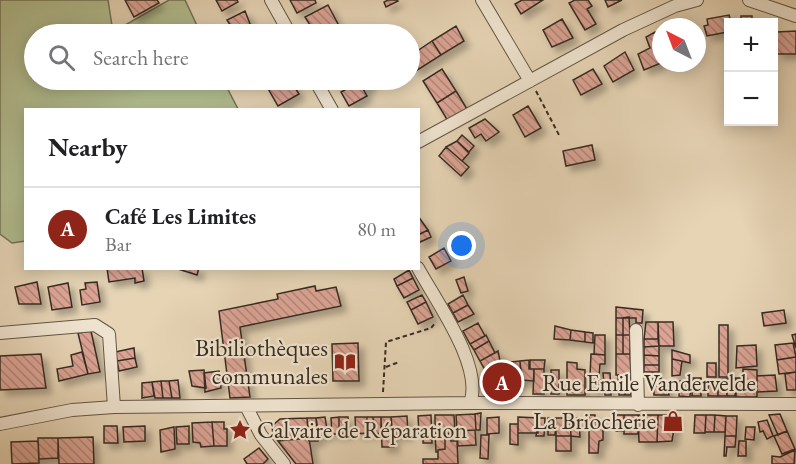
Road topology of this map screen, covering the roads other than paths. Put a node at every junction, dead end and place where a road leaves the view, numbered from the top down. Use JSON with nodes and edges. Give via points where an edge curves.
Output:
{"nodes":[{"id":1,"x":271,"y":0,"type":"edge"},
{"id":2,"x":482,"y":0,"type":"edge"},
{"id":3,"x":697,"y":0,"type":"edge"},
{"id":4,"x":749,"y":0,"type":"edge"},
{"id":5,"x":796,"y":16,"type":"edge"},
{"id":6,"x":284,"y":24,"type":"edge"},
{"id":7,"x":530,"y":81,"type":"junction"},
{"id":8,"x":321,"y":90,"type":"edge"},
{"id":9,"x":331,"y":108,"type":"edge"},
{"id":10,"x":420,"y":141,"type":"edge"},
{"id":11,"x":419,"y":270,"type":"edge"},
{"id":12,"x":636,"y":330,"type":"dead end"},
{"id":13,"x":0,"y":333,"type":"edge"},
{"id":14,"x":470,"y":403,"type":"junction"},
{"id":15,"x":796,"y":404,"type":"edge"},
{"id":16,"x":638,"y":405,"type":"junction"},
{"id":17,"x":246,"y":406,"type":"junction"},
{"id":18,"x":114,"y":407,"type":"junction"},
{"id":19,"x":0,"y":424,"type":"edge"},
{"id":20,"x":284,"y":464,"type":"edge"}],
"edges":[{"from":1,"to":6,"type":"street"},
{"from":2,"to":7,"type":"street"},
{"from":3,"to":7,"type":"street","via":[[623,30]]},
{"from":4,"to":5,"type":"street"},
{"from":7,"to":10,"type":"street"},
{"from":8,"to":9,"type":"street"},
{"from":11,"to":14,"type":"street","via":[[470,365],[474,392]]},
{"from":12,"to":16,"type":"street"},
{"from":13,"to":18,"type":"street","via":[[95,325],[109,334]]},
{"from":14,"to":16,"type":"street","name":"Rue Emile Vandervelde"},
{"from":14,"to":17,"type":"street","name":"Rue Emile Vandervelde"},
{"from":15,"to":16,"type":"street","name":"Rue Emile Vandervelde"},
{"from":17,"to":18,"type":"street","name":"Rue Emile Vandervelde"},
{"from":17,"to":20,"type":"street","via":[[261,435]]},
{"from":18,"to":19,"type":"street","name":"Rue Emile Vandervelde","via":[[72,410]]}]}
